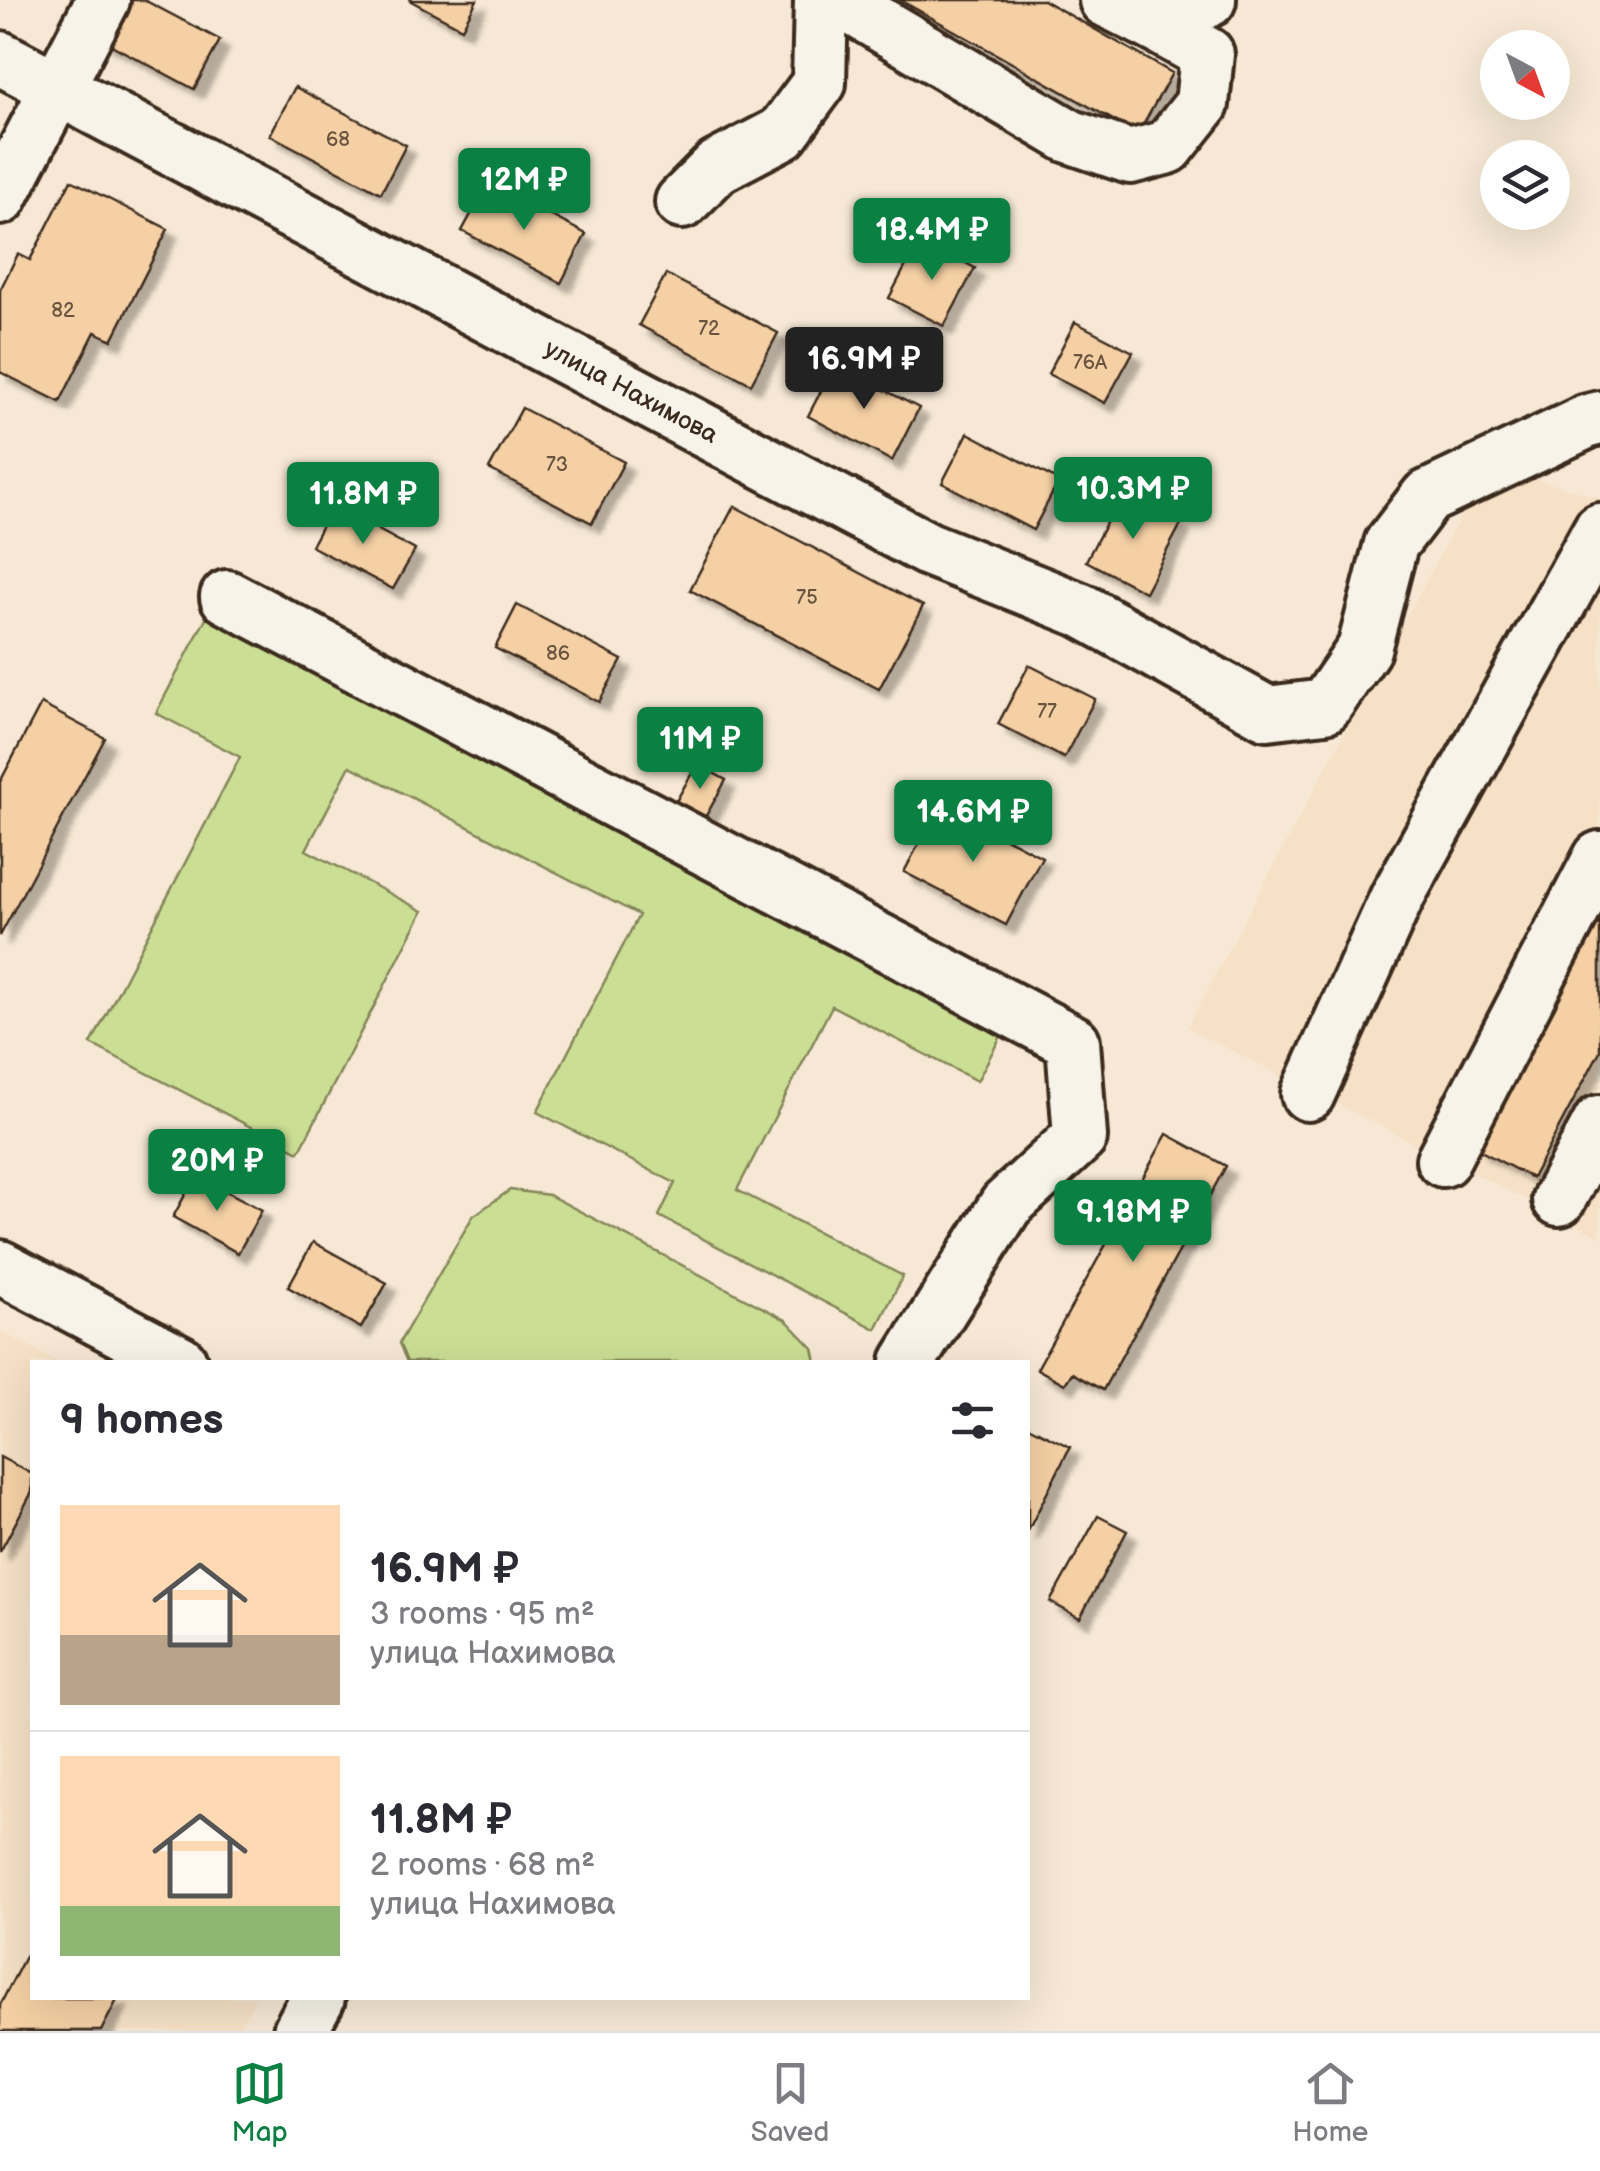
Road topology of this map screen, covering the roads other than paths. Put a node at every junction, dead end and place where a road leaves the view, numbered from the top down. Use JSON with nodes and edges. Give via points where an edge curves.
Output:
{"nodes":[{"id":1,"x":103,"y":0,"type":"edge"},
{"id":2,"x":821,"y":0,"type":"edge"},
{"id":3,"x":839,"y":0,"type":"edge"},
{"id":4,"x":1106,"y":0,"type":"edge"},
{"id":5,"x":1209,"y":0,"type":"edge"},
{"id":6,"x":1157,"y":26,"type":"junction"},
{"id":7,"x":0,"y":58,"type":"edge"},
{"id":8,"x":55,"y":87,"type":"junction"},
{"id":9,"x":0,"y":198,"type":"edge"},
{"id":10,"x":682,"y":202,"type":"dead end"},
{"id":11,"x":1600,"y":418,"type":"edge"},
{"id":12,"x":1600,"y":530,"type":"edge"},
{"id":13,"x":227,"y":598,"type":"dead end"},
{"id":14,"x":1600,"y":858,"type":"edge"},
{"id":15,"x":1308,"y":1094,"type":"dead end"},
{"id":16,"x":1600,"y":1122,"type":"edge"},
{"id":17,"x":1443,"y":1160,"type":"dead end"},
{"id":18,"x":1560,"y":1199,"type":"dead end"},
{"id":19,"x":0,"y":1267,"type":"edge"},
{"id":20,"x":176,"y":1360,"type":"edge"},
{"id":21,"x":909,"y":1360,"type":"edge"},
{"id":22,"x":317,"y":2000,"type":"edge"},
{"id":23,"x":300,"y":2031,"type":"edge"}],
"edges":[{"from":1,"to":8,"type":"street"},
{"from":2,"to":10,"type":"street","via":[[819,83],[782,133],[717,166]]},
{"from":3,"to":6,"type":"street","via":[[1069,136],[1130,157],[1168,147],[1202,104],[1207,54]]},
{"from":4,"to":6,"type":"street"},
{"from":5,"to":6,"type":"street"},
{"from":7,"to":8,"type":"street","name":"улица Нахимова"},
{"from":8,"to":9,"type":"street"},
{"from":8,"to":11,"type":"street","name":"улица Нахимова","via":[[928,549],[1080,610],[1267,713],[1325,706],[1364,648],[1391,544],[1427,498]]},
{"from":12,"to":15,"type":"street","via":[[1397,897]]},
{"from":13,"to":21,"type":"street","via":[[1074,1042],[1080,1136],[1006,1204]]},
{"from":14,"to":17,"type":"street"},
{"from":16,"to":18,"type":"street"},
{"from":19,"to":20,"type":"street"},
{"from":22,"to":23,"type":"street"}]}
